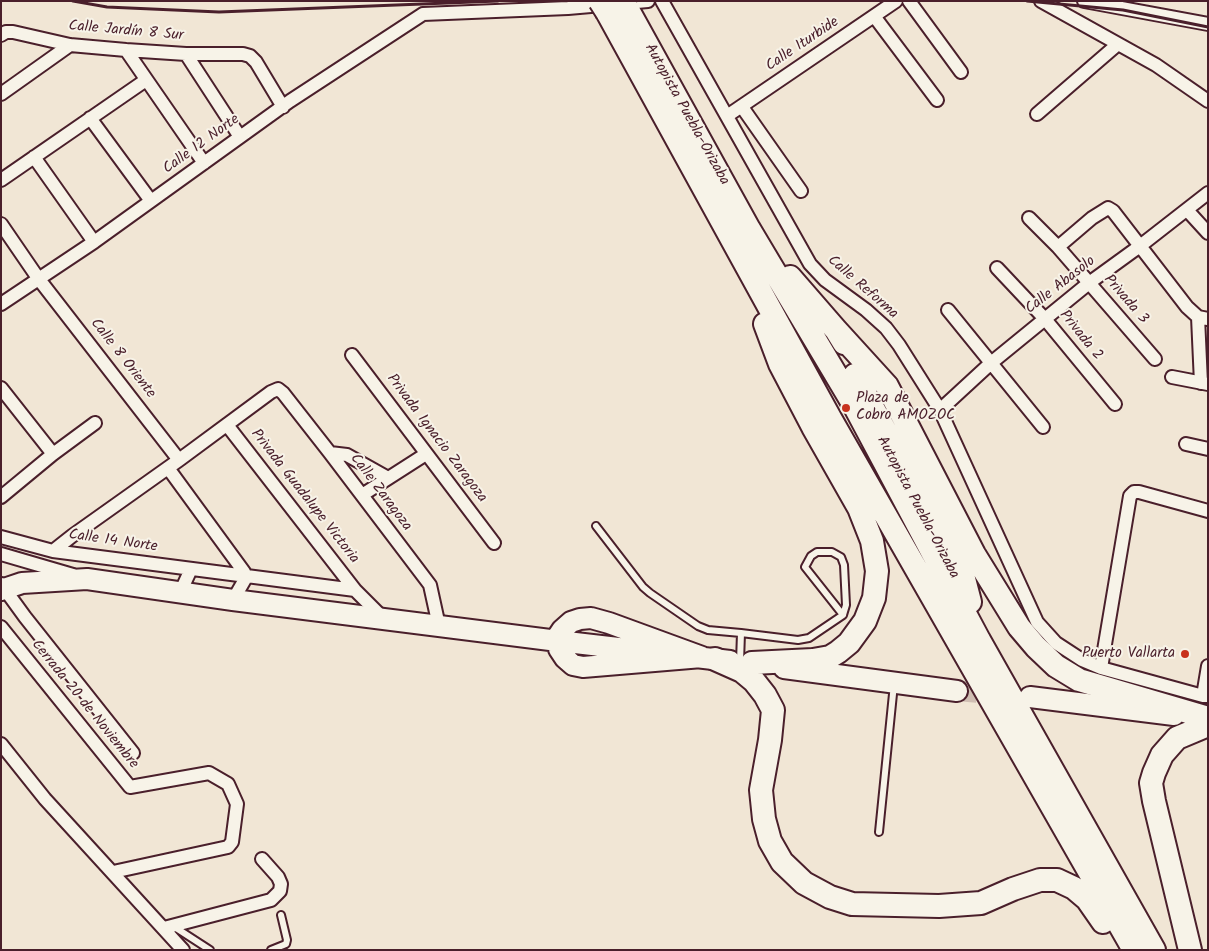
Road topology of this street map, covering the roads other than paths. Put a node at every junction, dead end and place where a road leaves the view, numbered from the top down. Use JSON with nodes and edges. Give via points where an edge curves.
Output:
{"nodes":[{"id":1,"x":662,"y":1,"type":"edge"},
{"id":2,"x":896,"y":1,"type":"edge"},
{"id":3,"x":909,"y":1,"type":"edge"},
{"id":4,"x":1041,"y":1,"type":"edge"},
{"id":5,"x":1084,"y":1,"type":"edge"},
{"id":6,"x":621,"y":5,"type":"edge"},
{"id":7,"x":874,"y":16,"type":"junction"},
{"id":8,"x":1208,"y":24,"type":"edge"},
{"id":9,"x":1,"y":35,"type":"edge"},
{"id":10,"x":1118,"y":44,"type":"junction"},
{"id":11,"x":70,"y":45,"type":"junction"},
{"id":12,"x":126,"y":50,"type":"junction"},
{"id":13,"x":186,"y":54,"type":"junction"},
{"id":14,"x":961,"y":72,"type":"dead end"},
{"id":15,"x":146,"y":80,"type":"junction"},
{"id":16,"x":1,"y":94,"type":"edge"},
{"id":17,"x":937,"y":100,"type":"dead end"},
{"id":18,"x":1208,"y":101,"type":"edge"},
{"id":19,"x":283,"y":106,"type":"junction"},
{"id":20,"x":742,"y":107,"type":"junction"},
{"id":21,"x":1037,"y":114,"type":"dead end"},
{"id":22,"x":727,"y":116,"type":"junction"},
{"id":23,"x":90,"y":118,"type":"junction"},
{"id":24,"x":240,"y":137,"type":"junction"},
{"id":25,"x":34,"y":157,"type":"junction"},
{"id":26,"x":204,"y":163,"type":"junction"},
{"id":27,"x":1,"y":180,"type":"edge"},
{"id":28,"x":801,"y":191,"type":"dead end"},
{"id":29,"x":1208,"y":193,"type":"edge"},
{"id":30,"x":151,"y":201,"type":"junction"},
{"id":31,"x":1187,"y":210,"type":"junction"},
{"id":32,"x":719,"y":214,"type":"junction"},
{"id":33,"x":1030,"y":218,"type":"dead end"},
{"id":34,"x":1,"y":224,"type":"edge"},
{"id":35,"x":749,"y":229,"type":"junction"},
{"id":36,"x":1208,"y":233,"type":"edge"},
{"id":37,"x":94,"y":242,"type":"junction"},
{"id":38,"x":1140,"y":246,"type":"junction"},
{"id":39,"x":1058,"y":247,"type":"junction"},
{"id":40,"x":997,"y":268,"type":"dead end"},
{"id":41,"x":38,"y":278,"type":"junction"},
{"id":42,"x":1089,"y":283,"type":"junction"},
{"id":43,"x":1,"y":304,"type":"edge"},
{"id":44,"x":948,"y":310,"type":"dead end"},
{"id":45,"x":1203,"y":318,"type":"edge"},
{"id":46,"x":1045,"y":319,"type":"junction"},
{"id":47,"x":836,"y":330,"type":"junction"},
{"id":48,"x":352,"y":355,"type":"dead end"},
{"id":49,"x":1155,"y":359,"type":"dead end"},
{"id":50,"x":991,"y":363,"type":"junction"},
{"id":51,"x":1172,"y":378,"type":"dead end"},
{"id":52,"x":1204,"y":384,"type":"edge"},
{"id":53,"x":278,"y":389,"type":"joint"},
{"id":54,"x":4,"y":396,"type":"edge"},
{"id":55,"x":1115,"y":404,"type":"dead end"},
{"id":56,"x":940,"y":410,"type":"junction"},
{"id":57,"x":95,"y":424,"type":"dead end"},
{"id":58,"x":227,"y":425,"type":"junction"},
{"id":59,"x":1044,"y":427,"type":"dead end"},
{"id":60,"x":1186,"y":444,"type":"dead end"},
{"id":61,"x":1208,"y":449,"type":"edge"},
{"id":62,"x":330,"y":453,"type":"junction"},
{"id":63,"x":53,"y":454,"type":"junction"},
{"id":64,"x":426,"y":454,"type":"junction"},
{"id":65,"x":174,"y":464,"type":"junction"},
{"id":66,"x":388,"y":478,"type":"junction"},
{"id":67,"x":362,"y":495,"type":"junction"},
{"id":68,"x":1,"y":496,"type":"edge"},
{"id":69,"x":1208,"y":511,"type":"edge"},
{"id":70,"x":596,"y":526,"type":"dead end"},
{"id":71,"x":1,"y":537,"type":"edge"},
{"id":72,"x":494,"y":543,"type":"dead end"},
{"id":73,"x":36,"y":547,"type":"junction"},
{"id":74,"x":53,"y":551,"type":"junction"},
{"id":75,"x":1,"y":554,"type":"edge"},
{"id":76,"x":19,"y":559,"type":"junction"},
{"id":77,"x":191,"y":569,"type":"junction"},
{"id":78,"x":962,"y":571,"type":"junction"},
{"id":79,"x":246,"y":577,"type":"junction"},
{"id":80,"x":87,"y":579,"type":"junction"},
{"id":81,"x":2,"y":588,"type":"edge"},
{"id":82,"x":355,"y":590,"type":"junction"},
{"id":83,"x":180,"y":593,"type":"junction"},
{"id":84,"x":233,"y":600,"type":"junction"},
{"id":85,"x":937,"y":605,"type":"junction"},
{"id":86,"x":843,"y":615,"type":"junction"},
{"id":87,"x":384,"y":619,"type":"junction"},
{"id":88,"x":439,"y":626,"type":"junction"},
{"id":89,"x":1,"y":627,"type":"edge"},
{"id":90,"x":741,"y":633,"type":"junction"},
{"id":91,"x":980,"y":640,"type":"junction"},
{"id":92,"x":558,"y":641,"type":"junction"},
{"id":93,"x":708,"y":658,"type":"junction"},
{"id":94,"x":746,"y":663,"type":"junction"},
{"id":95,"x":1208,"y":666,"type":"edge"},
{"id":96,"x":1101,"y":668,"type":"junction"},
{"id":97,"x":894,"y":682,"type":"junction"},
{"id":98,"x":958,"y":691,"type":"tunnel mouth"},
{"id":99,"x":1030,"y":697,"type":"dead end"},
{"id":100,"x":1207,"y":707,"type":"edge"},
{"id":101,"x":1208,"y":725,"type":"edge"},
{"id":102,"x":1,"y":744,"type":"edge"},
{"id":103,"x":133,"y":752,"type":"dead end"},
{"id":104,"x":879,"y":832,"type":"dead end"},
{"id":105,"x":262,"y":859,"type":"dead end"},
{"id":106,"x":113,"y":872,"type":"junction"},
{"id":107,"x":281,"y":915,"type":"dead end"},
{"id":108,"x":169,"y":927,"type":"junction"},
{"id":109,"x":183,"y":950,"type":"edge"},
{"id":110,"x":210,"y":950,"type":"edge"},
{"id":111,"x":271,"y":950,"type":"edge"},
{"id":112,"x":1122,"y":950,"type":"edge"},
{"id":113,"x":1134,"y":950,"type":"edge"},
{"id":114,"x":1154,"y":950,"type":"edge"},
{"id":115,"x":1190,"y":950,"type":"edge"}],
"edges":[{"from":1,"to":22,"type":"street","name":"Calle Reforma"},
{"from":2,"to":7,"type":"street","name":"Calle Iturbide"},
{"from":3,"to":14,"type":"street"},
{"from":4,"to":10,"type":"street"},
{"from":5,"to":8,"type":"street"},
{"from":6,"to":19,"type":"street","name":"Calle 12 Norte","via":[[422,14]]},
{"from":6,"to":32,"type":"highway","name":"Autopista Puebla-Orizaba"},
{"from":6,"to":35,"type":"highway","name":"Autopista Puebla-Orizaba"},
{"from":7,"to":17,"type":"street"},
{"from":7,"to":20,"type":"street","name":"Calle Iturbide"},
{"from":9,"to":11,"type":"street","name":"Calle Jardín 8 Sur","via":[[13,32]]},
{"from":10,"to":18,"type":"street","via":[[1156,65]]},
{"from":10,"to":21,"type":"street"},
{"from":11,"to":12,"type":"street","name":"Calle Jardín 8 Sur"},
{"from":11,"to":16,"type":"street"},
{"from":12,"to":13,"type":"street","name":"Calle Jardín 8 Sur"},
{"from":12,"to":15,"type":"street"},
{"from":13,"to":19,"type":"street","name":"Calle Jardín 8 Sur","via":[[250,56]]},
{"from":13,"to":24,"type":"street"},
{"from":15,"to":23,"type":"street"},
{"from":15,"to":26,"type":"street"},
{"from":19,"to":24,"type":"street","name":"Calle 12 Norte"},
{"from":20,"to":22,"type":"street","name":"Calle Iturbide"},
{"from":20,"to":28,"type":"street"},
{"from":22,"to":56,"type":"street","name":"Calle Reforma","via":[[810,264],[825,280],[886,328]]},
{"from":23,"to":25,"type":"street"},
{"from":23,"to":30,"type":"street"},
{"from":24,"to":26,"type":"street","name":"Calle 12 Norte"},
{"from":25,"to":27,"type":"street"},
{"from":25,"to":37,"type":"street"},
{"from":26,"to":30,"type":"street","name":"Calle 12 Norte"},
{"from":29,"to":31,"type":"street","name":"Calle Abasolo"},
{"from":30,"to":37,"type":"street","name":"Calle 12 Norte"},
{"from":31,"to":36,"type":"street"},
{"from":31,"to":38,"type":"street","name":"Calle Abasolo"},
{"from":32,"to":85,"type":"highway","name":"Autopista Puebla-Orizaba"},
{"from":32,"to":85,"type":"highway","name":"Autopista Puebla-Orizaba","via":[[766,277],[842,402],[892,492],[927,571]]},
{"from":32,"to":94,"type":"highway","via":[[751,285],[780,364],[859,508],[872,540],[877,571],[874,598],[865,622],[838,652],[813,660]]},
{"from":33,"to":39,"type":"street","name":"Privada 3"},
{"from":34,"to":41,"type":"street","name":"Calle 8 Oriente"},
{"from":35,"to":47,"type":"highway","name":"Autopista Puebla-Orizaba"},
{"from":35,"to":78,"type":"highway","name":"Autopista Puebla-Orizaba","via":[[830,335],[868,396]]},
{"from":35,"to":91,"type":"highway","name":"Autopista Puebla-Orizaba","via":[[854,404]]},
{"from":37,"to":41,"type":"street","name":"Calle 12 Norte"},
{"from":38,"to":39,"type":"street","via":[[1108,208]]},
{"from":38,"to":42,"type":"street","name":"Calle Abasolo"},
{"from":38,"to":45,"type":"street","via":[[1187,307]]},
{"from":39,"to":42,"type":"street","name":"Privada 3"},
{"from":40,"to":46,"type":"street","name":"Privada 2"},
{"from":41,"to":43,"type":"street","name":"Calle 12 Norte"},
{"from":41,"to":65,"type":"street","name":"Calle 8 Oriente"},
{"from":42,"to":46,"type":"street","name":"Calle Abasolo"},
{"from":42,"to":49,"type":"street","name":"Privada 3"},
{"from":44,"to":50,"type":"street"},
{"from":45,"to":52,"type":"street"},
{"from":46,"to":50,"type":"street","name":"Calle Abasolo"},
{"from":46,"to":55,"type":"street","name":"Privada 2"},
{"from":47,"to":78,"type":"highway","name":"Autopista Puebla-Orizaba","via":[[877,392],[933,496]]},
{"from":47,"to":100,"type":"highway","via":[[887,386],[974,554],[1019,627],[1036,647],[1056,666],[1079,680]]},
{"from":48,"to":64,"type":"street","name":"Privada Ignacio Zaragoza"},
{"from":50,"to":56,"type":"street","name":"Calle Abasolo"},
{"from":50,"to":59,"type":"street"},
{"from":51,"to":52,"type":"street"},
{"from":53,"to":58,"type":"street","name":"Calle 14 Norte"},
{"from":53,"to":62,"type":"street","name":"Calle Zaragoza"},
{"from":54,"to":63,"type":"street"},
{"from":56,"to":96,"type":"street","name":"Calle Reforma","via":[[1037,622],[1056,643]]},
{"from":57,"to":63,"type":"street"},
{"from":58,"to":65,"type":"street","name":"Calle 14 Norte"},
{"from":58,"to":82,"type":"street","name":"Privada Guadalupe Victoria"},
{"from":60,"to":61,"type":"street"},
{"from":62,"to":66,"type":"street","via":[[347,455]]},
{"from":62,"to":67,"type":"street","name":"Calle Zaragoza"},
{"from":63,"to":68,"type":"street"},
{"from":64,"to":66,"type":"street"},
{"from":64,"to":72,"type":"street","name":"Privada Ignacio Zaragoza"},
{"from":65,"to":74,"type":"street","name":"Calle 14 Norte"},
{"from":65,"to":79,"type":"street","name":"Calle 8 Oriente"},
{"from":66,"to":67,"type":"street"},
{"from":67,"to":88,"type":"street","name":"Calle Zaragoza","via":[[430,586]]},
{"from":69,"to":96,"type":"street","via":[[1139,492],[1130,496]]},
{"from":70,"to":90,"type":"lane","via":[[650,593],[698,626]]},
{"from":71,"to":73,"type":"street"},
{"from":73,"to":74,"type":"street"},
{"from":73,"to":76,"type":"street"},
{"from":74,"to":77,"type":"street","name":"Calle 14 Norte"},
{"from":75,"to":76,"type":"street"},
{"from":76,"to":80,"type":"street"},
{"from":77,"to":79,"type":"street","name":"Calle 14 Norte"},
{"from":77,"to":83,"type":"street"},
{"from":78,"to":91,"type":"highway","name":"Autopista Puebla-Orizaba"},
{"from":79,"to":82,"type":"street","name":"Calle 14 Norte"},
{"from":79,"to":84,"type":"street"},
{"from":80,"to":81,"type":"main road","via":[[22,583]]},
{"from":80,"to":83,"type":"main road"},
{"from":81,"to":103,"type":"street"},
{"from":82,"to":87,"type":"street","name":"Privada Guadalupe Victoria"},
{"from":83,"to":84,"type":"main road"},
{"from":84,"to":87,"type":"main road"},
{"from":85,"to":113,"type":"highway","name":"Autopista Puebla-Orizaba"},
{"from":86,"to":86,"type":"lane","via":[[805,567],[817,552],[832,552],[841,557],[846,605]]},
{"from":86,"to":90,"type":"lane","via":[[809,638],[798,640]]},
{"from":87,"to":88,"type":"main road"},
{"from":88,"to":92,"type":"main road"},
{"from":89,"to":106,"type":"street","name":"Cerrada 20 de Noviembre","via":[[130,787],[208,773],[228,784],[237,804],[232,842],[228,848]]},
{"from":90,"to":94,"type":"lane"},
{"from":91,"to":114,"type":"highway","name":"Autopista Puebla-Orizaba"},
{"from":92,"to":93,"type":"main road","via":[[565,658],[573,665],[583,667]]},
{"from":92,"to":93,"type":"main road","via":[[562,630],[571,622],[591,618]]},
{"from":93,"to":94,"type":"main road"},
{"from":93,"to":112,"type":"highway","via":[[742,671],[754,681],[773,710],[761,790],[764,819],[770,841],[782,862],[804,883],[852,904],[939,906],[981,903],[1040,880],[1057,880],[1087,899]]},
{"from":94,"to":97,"type":"main road"},
{"from":95,"to":100,"type":"street"},
{"from":96,"to":100,"type":"street","name":"Calle Reforma"},
{"from":97,"to":98,"type":"main road"},
{"from":97,"to":104,"type":"lane"},
{"from":99,"to":100,"type":"main road"},
{"from":101,"to":115,"type":"highway","via":[[1177,738],[1162,755],[1151,783]]},
{"from":102,"to":106,"type":"street","via":[[45,799]]},
{"from":105,"to":108,"type":"street","via":[[281,884],[280,891],[271,900]]},
{"from":106,"to":108,"type":"street"},
{"from":107,"to":111,"type":"lane","via":[[288,940]]},
{"from":108,"to":109,"type":"street"},
{"from":108,"to":110,"type":"lane"}]}
